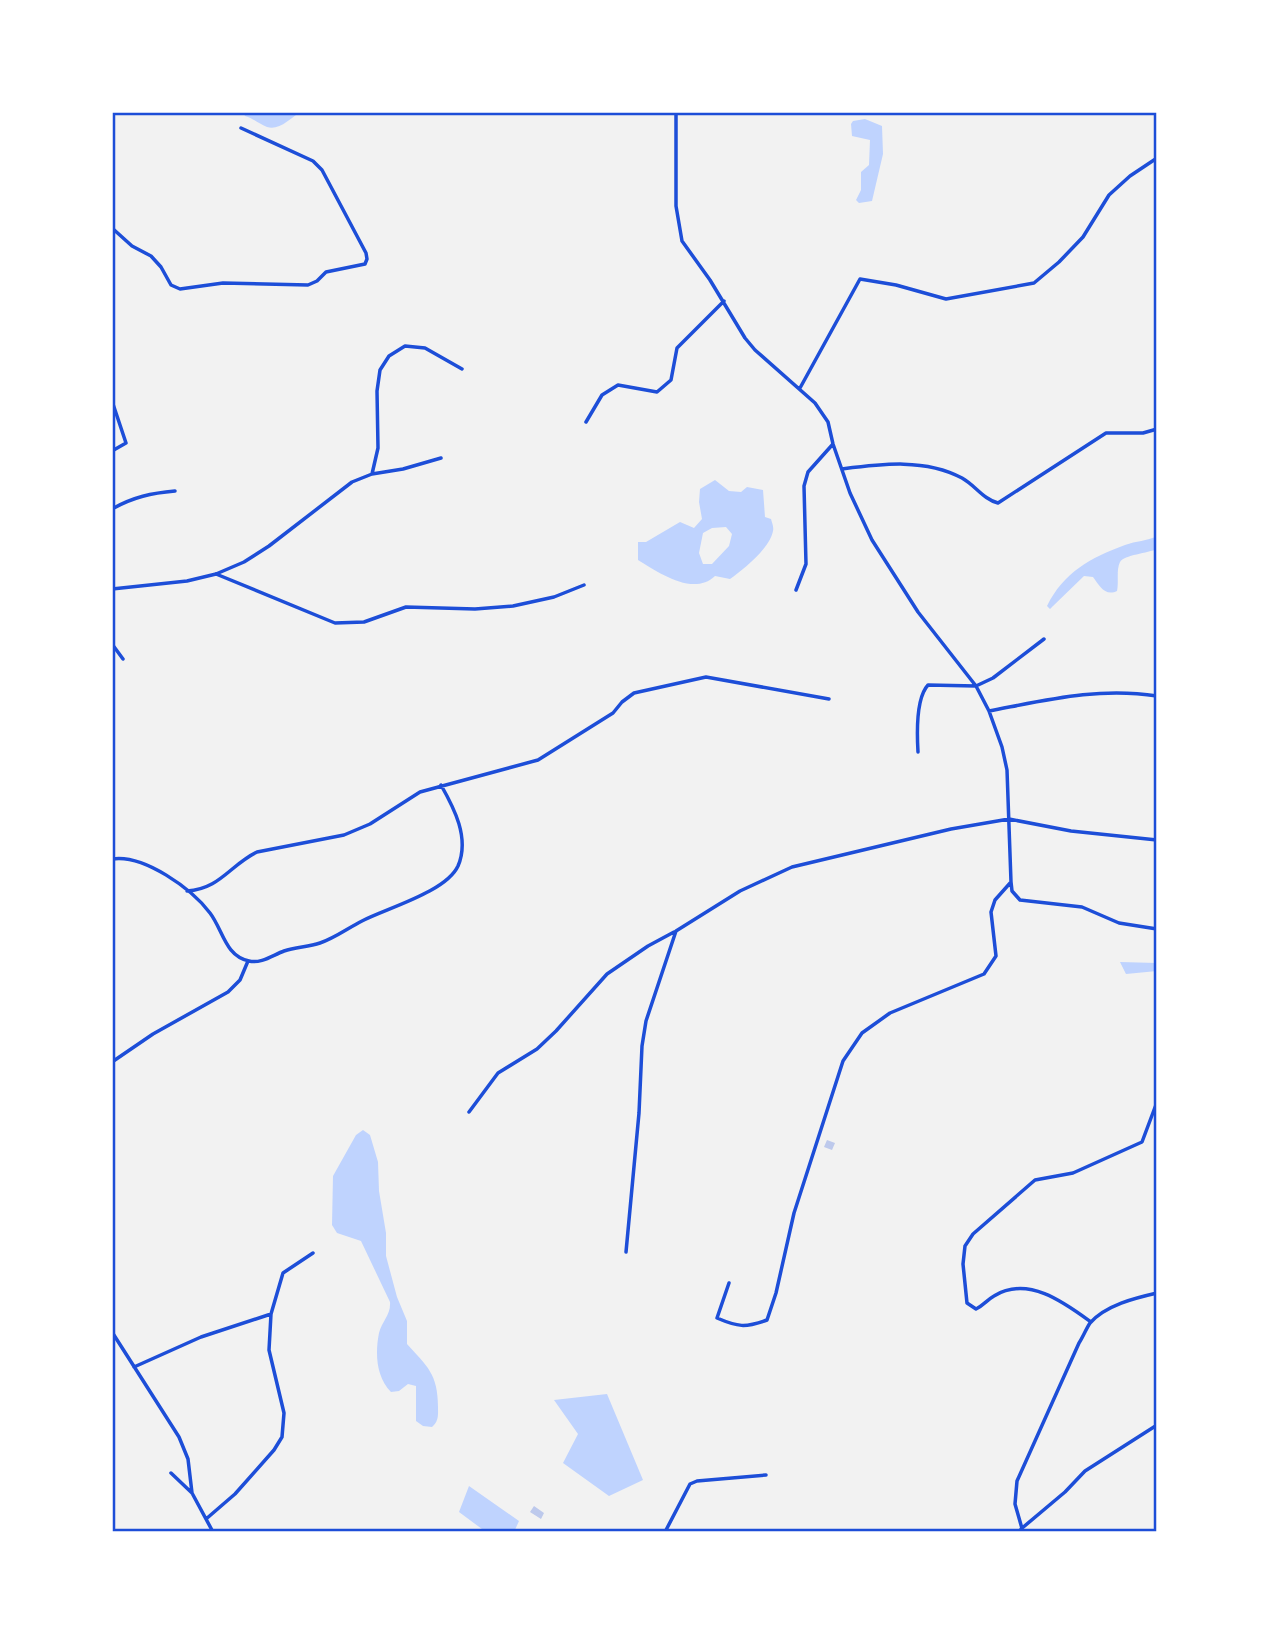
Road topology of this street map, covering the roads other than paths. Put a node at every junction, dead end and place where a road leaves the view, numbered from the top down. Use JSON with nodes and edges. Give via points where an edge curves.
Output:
{"nodes":[{"id":1,"x":676,"y":112,"type":"edge"},
{"id":2,"x":241,"y":128,"type":"dead end"},
{"id":3,"x":1157,"y":158,"type":"edge"},
{"id":4,"x":112,"y":228,"type":"edge"},
{"id":5,"x":723,"y":301,"type":"junction"},
{"id":6,"x":462,"y":369,"type":"dead end"},
{"id":7,"x":800,"y":388,"type":"junction"},
{"id":8,"x":112,"y":401,"type":"edge"},
{"id":9,"x":586,"y":422,"type":"dead end"},
{"id":10,"x":1157,"y":429,"type":"edge"},
{"id":11,"x":833,"y":444,"type":"junction"},
{"id":12,"x":112,"y":451,"type":"edge"},
{"id":13,"x":440,"y":458,"type":"dead end"},
{"id":14,"x":842,"y":469,"type":"junction"},
{"id":15,"x":372,"y":474,"type":"junction"},
{"id":16,"x":175,"y":491,"type":"dead end"},
{"id":17,"x":112,"y":509,"type":"edge"},
{"id":18,"x":216,"y":574,"type":"junction"},
{"id":19,"x":584,"y":585,"type":"dead end"},
{"id":20,"x":112,"y":589,"type":"edge"},
{"id":21,"x":796,"y":590,"type":"dead end"},
{"id":22,"x":1044,"y":639,"type":"dead end"},
{"id":23,"x":112,"y":644,"type":"edge"},
{"id":24,"x":123,"y":659,"type":"dead end"},
{"id":25,"x":976,"y":686,"type":"junction"},
{"id":26,"x":1157,"y":696,"type":"edge"},
{"id":27,"x":829,"y":699,"type":"dead end"},
{"id":28,"x":989,"y":711,"type":"junction"},
{"id":29,"x":918,"y":752,"type":"dead end"},
{"id":30,"x":441,"y":785,"type":"junction"},
{"id":31,"x":1009,"y":819,"type":"junction"},
{"id":32,"x":1157,"y":840,"type":"edge"},
{"id":33,"x":112,"y":859,"type":"edge"},
{"id":34,"x":1011,"y":882,"type":"junction"},
{"id":35,"x":187,"y":891,"type":"junction"},
{"id":36,"x":1157,"y":929,"type":"edge"},
{"id":37,"x":676,"y":930,"type":"junction"},
{"id":38,"x":248,"y":961,"type":"junction"},
{"id":39,"x":112,"y":1062,"type":"edge"},
{"id":40,"x":1157,"y":1101,"type":"edge"},
{"id":41,"x":469,"y":1112,"type":"dead end"},
{"id":42,"x":626,"y":1251,"type":"dead end"},
{"id":43,"x":313,"y":1253,"type":"dead end"},
{"id":44,"x":729,"y":1283,"type":"dead end"},
{"id":45,"x":1157,"y":1293,"type":"edge"},
{"id":46,"x":271,"y":1314,"type":"junction"},
{"id":47,"x":1091,"y":1322,"type":"junction"},
{"id":48,"x":112,"y":1332,"type":"edge"},
{"id":49,"x":134,"y":1367,"type":"junction"},
{"id":50,"x":1157,"y":1424,"type":"edge"},
{"id":51,"x":171,"y":1473,"type":"dead end"},
{"id":52,"x":766,"y":1475,"type":"dead end"},
{"id":53,"x":192,"y":1493,"type":"junction"},
{"id":54,"x":206,"y":1519,"type":"junction"},
{"id":55,"x":1022,"y":1530,"type":"edge"},
{"id":56,"x":213,"y":1532,"type":"edge"},
{"id":57,"x":665,"y":1532,"type":"edge"}],
"edges":[{"from":1,"to":5,"type":"street","via":[[676,206],[682,241]]},
{"from":2,"to":4,"type":"street","via":[[313,161],[322,170],[366,253],[365,264],[326,272],[308,285],[223,283],[180,289],[171,285],[151,256]]},
{"from":3,"to":7,"type":"street","via":[[1109,195],[1083,236],[1034,284],[946,299],[860,279]]},
{"from":5,"to":7,"type":"street","via":[[755,350]]},
{"from":5,"to":9,"type":"street","via":[[677,348],[671,380],[657,392],[618,385],[602,395]]},
{"from":6,"to":15,"type":"street","via":[[425,348],[405,346],[389,356],[380,370],[378,448]]},
{"from":7,"to":11,"type":"street","via":[[828,422]]},
{"from":8,"to":12,"type":"street","via":[[125,443]]},
{"from":10,"to":14,"type":"street","via":[[1106,432],[998,503],[961,478],[923,466],[890,463]]},
{"from":11,"to":14,"type":"street"},
{"from":11,"to":21,"type":"street","via":[[808,472],[804,486],[806,564]]},
{"from":13,"to":15,"type":"street"},
{"from":14,"to":25,"type":"street","via":[[872,540],[918,611]]},
{"from":15,"to":18,"type":"street","via":[[352,482],[244,562]]},
{"from":16,"to":17,"type":"street","via":[[152,493]]},
{"from":18,"to":19,"type":"street","via":[[335,623],[364,622],[406,607],[513,607]]},
{"from":18,"to":20,"type":"street"},
{"from":22,"to":25,"type":"street"},
{"from":23,"to":24,"type":"street"},
{"from":25,"to":28,"type":"street"},
{"from":25,"to":29,"type":"street","via":[[928,685],[919,719]]},
{"from":26,"to":28,"type":"street","via":[[1090,693]]},
{"from":27,"to":30,"type":"street","via":[[706,677],[674,683],[634,693],[613,713],[538,760]]},
{"from":28,"to":31,"type":"street","via":[[1007,770]]},
{"from":30,"to":35,"type":"street","via":[[419,792],[344,835],[257,852],[215,884]]},
{"from":30,"to":38,"type":"street","via":[[460,826],[460,858],[453,874],[331,939]]},
{"from":31,"to":32,"type":"street"},
{"from":31,"to":34,"type":"street"},
{"from":31,"to":37,"type":"street","via":[[792,867],[740,891]]},
{"from":33,"to":35,"type":"street","via":[[146,863]]},
{"from":34,"to":36,"type":"street","via":[[1020,900],[1082,908],[1119,923]]},
{"from":34,"to":44,"type":"street","via":[[991,912],[996,956],[984,974],[890,1013],[862,1032],[843,1061],[794,1213],[767,1320],[737,1327],[717,1318]]},
{"from":35,"to":38,"type":"street","via":[[211,914],[231,950]]},
{"from":37,"to":41,"type":"street","via":[[607,974],[537,1049],[498,1073]]},
{"from":37,"to":42,"type":"street","via":[[642,1046]]},
{"from":38,"to":39,"type":"street","via":[[240,980],[228,992]]},
{"from":40,"to":47,"type":"street","via":[[1142,1142],[1073,1173],[1035,1180],[965,1246],[967,1303],[976,1308],[1016,1288],[1040,1291]]},
{"from":43,"to":46,"type":"street","via":[[283,1273]]},
{"from":45,"to":47,"type":"street","via":[[1126,1301]]},
{"from":46,"to":49,"type":"street","via":[[201,1337]]},
{"from":46,"to":54,"type":"street","via":[[269,1350],[284,1413],[282,1437],[235,1494]]},
{"from":47,"to":55,"type":"street","via":[[1017,1481],[1015,1504]]},
{"from":48,"to":49,"type":"street"},
{"from":49,"to":53,"type":"street","via":[[179,1437],[188,1459]]},
{"from":50,"to":55,"type":"street","via":[[1085,1471]]},
{"from":51,"to":53,"type":"street"},
{"from":52,"to":57,"type":"street","via":[[690,1484]]},
{"from":53,"to":54,"type":"street"},
{"from":54,"to":56,"type":"street"}]}
